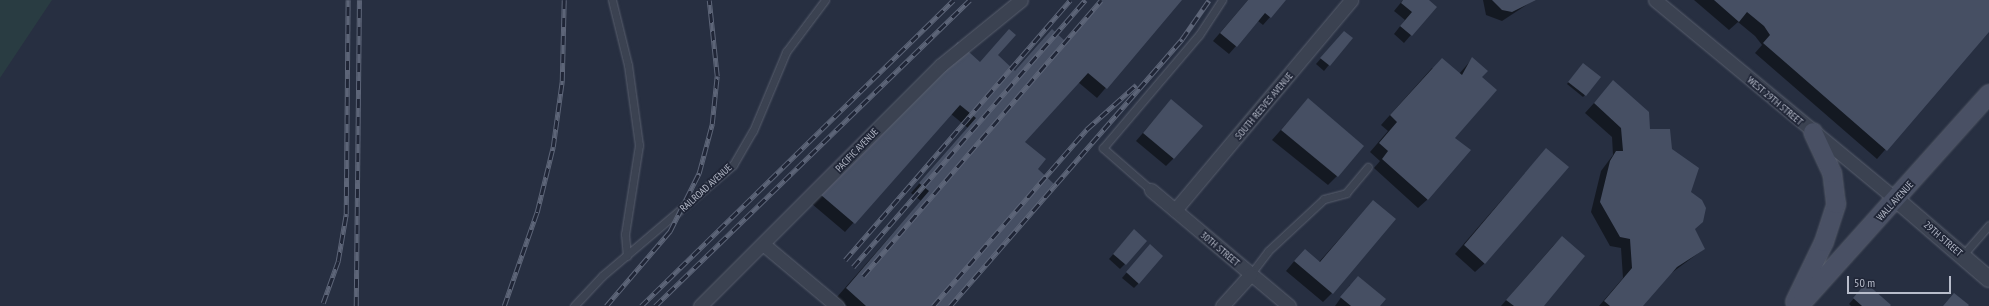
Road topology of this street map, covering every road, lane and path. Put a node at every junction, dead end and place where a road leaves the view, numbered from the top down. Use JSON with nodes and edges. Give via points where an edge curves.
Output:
{"nodes":[{"id":1,"x":612,"y":0,"type":"edge"},
{"id":2,"x":825,"y":0,"type":"edge"},
{"id":3,"x":1021,"y":0,"type":"edge"},
{"id":4,"x":1222,"y":0,"type":"edge"},
{"id":5,"x":1351,"y":0,"type":"edge"},
{"id":6,"x":1655,"y":0,"type":"edge"},
{"id":7,"x":1989,"y":94,"type":"edge"},
{"id":8,"x":1813,"y":132,"type":"junction"},
{"id":9,"x":1368,"y":167,"type":"dead end"},
{"id":10,"x":1151,"y":190,"type":"joint"},
{"id":11,"x":1897,"y":200,"type":"junction"},
{"id":12,"x":1175,"y":210,"type":"junction"},
{"id":13,"x":1989,"y":225,"type":"edge"},
{"id":14,"x":763,"y":244,"type":"junction"},
{"id":15,"x":627,"y":256,"type":"junction"},
{"id":16,"x":1962,"y":256,"type":"junction"},
{"id":17,"x":1250,"y":275,"type":"junction"},
{"id":18,"x":1989,"y":279,"type":"edge"},
{"id":19,"x":574,"y":306,"type":"edge"},
{"id":20,"x":700,"y":306,"type":"edge"},
{"id":21,"x":837,"y":306,"type":"edge"},
{"id":22,"x":1222,"y":306,"type":"edge"},
{"id":23,"x":1289,"y":306,"type":"edge"},
{"id":24,"x":1793,"y":306,"type":"edge"},
{"id":25,"x":1799,"y":306,"type":"edge"}],
"edges":[{"from":1,"to":15,"type":"lane","via":[[628,65],[639,145],[624,234]]},
{"from":2,"to":15,"type":"lane","name":"RAILROAD AVENUE","via":[[786,52],[753,131],[733,165]]},
{"from":3,"to":14,"type":"street","name":"PACIFIC AVENUE","via":[[940,65]]},
{"from":4,"to":10,"type":"lane","via":[[1199,34],[1103,148]]},
{"from":5,"to":12,"type":"street","name":"SOUTH REEVES AVENUE"},
{"from":6,"to":8,"type":"street","name":"WEST 29TH STREET"},
{"from":7,"to":11,"type":"main road","name":"WALL AVENUE"},
{"from":8,"to":11,"type":"street","name":"WEST 29TH STREET"},
{"from":8,"to":24,"type":"main road","via":[[1832,173],[1836,204],[1824,242]]},
{"from":9,"to":17,"type":"lane","via":[[1346,193],[1324,200],[1268,251]]},
{"from":10,"to":12,"type":"street","name":"30TH STREET"},
{"from":11,"to":16,"type":"street","name":"29TH STREET"},
{"from":11,"to":25,"type":"main road","name":"WALL AVENUE"},
{"from":12,"to":17,"type":"street","name":"30TH STREET"},
{"from":13,"to":16,"type":"lane"},
{"from":14,"to":20,"type":"street","name":"PACIFIC AVENUE"},
{"from":14,"to":21,"type":"street"},
{"from":15,"to":19,"type":"lane","name":"RAILROAD AVENUE"},
{"from":16,"to":18,"type":"street","name":"29TH STREET"},
{"from":17,"to":22,"type":"street"},
{"from":17,"to":23,"type":"street","name":"30TH STREET"}]}
